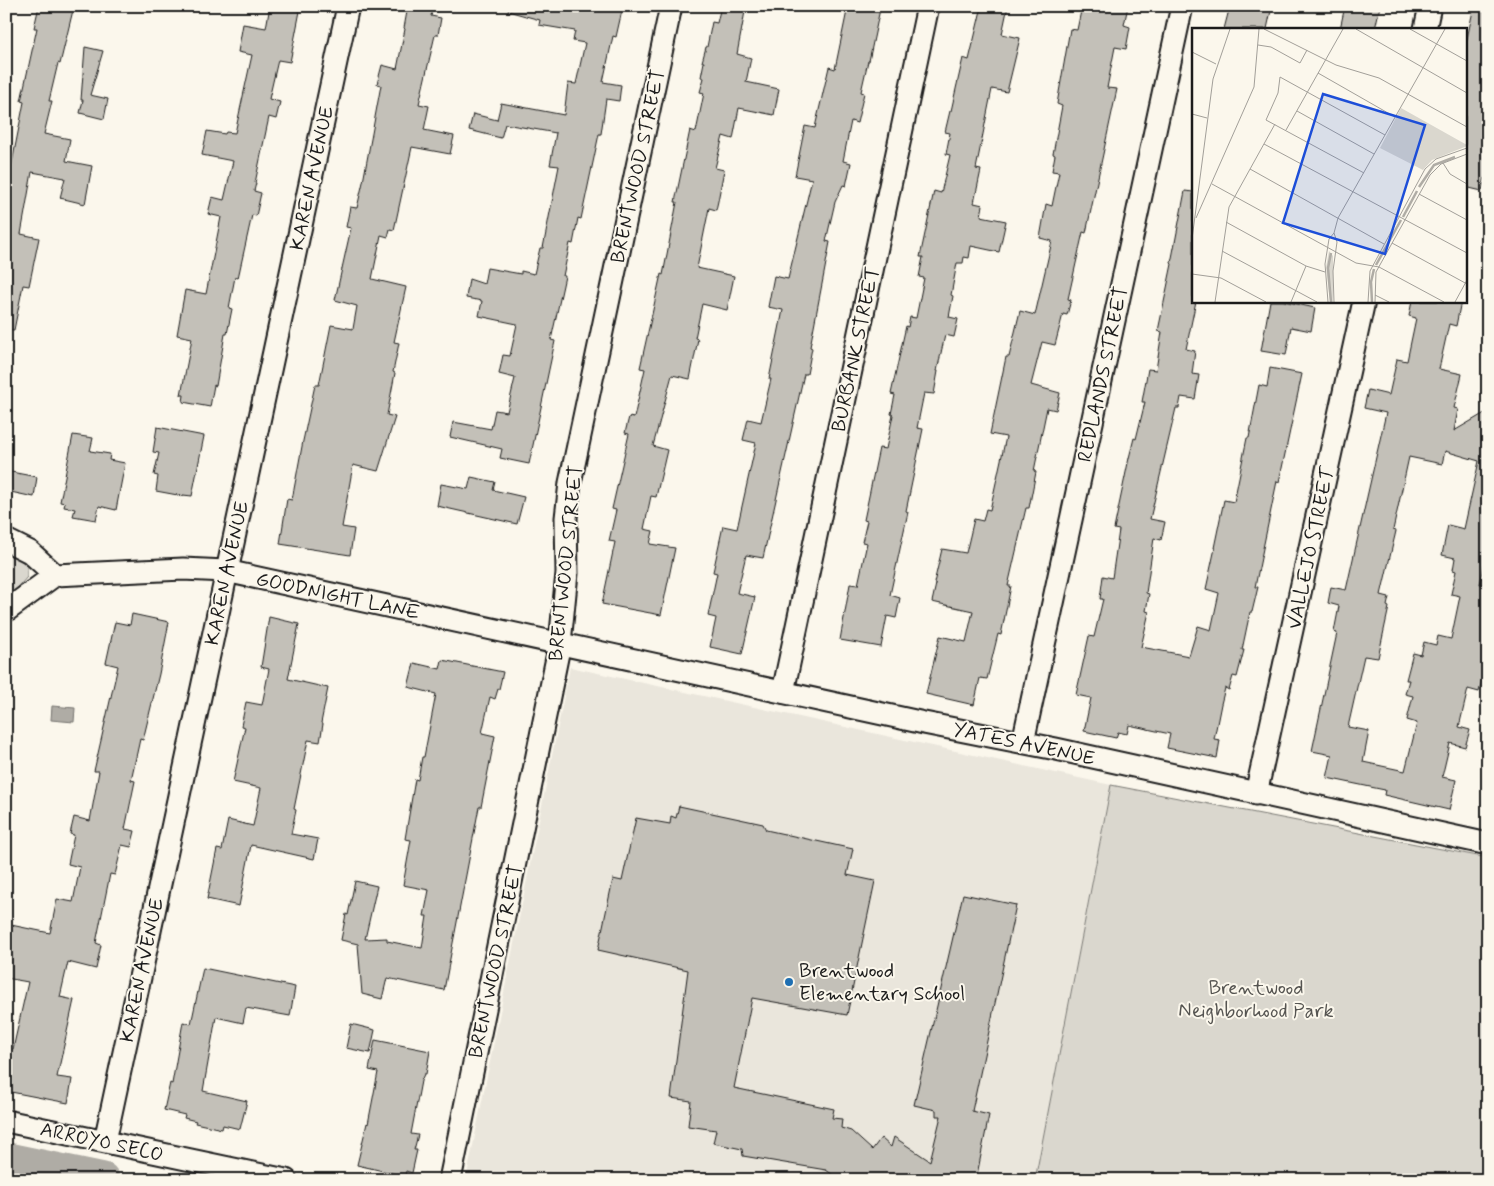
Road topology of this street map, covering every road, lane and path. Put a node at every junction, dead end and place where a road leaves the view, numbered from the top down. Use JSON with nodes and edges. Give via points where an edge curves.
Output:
{"nodes":[{"id":1,"x":348,"y":6,"type":"edge"},
{"id":2,"x":671,"y":6,"type":"edge"},
{"id":3,"x":928,"y":6,"type":"edge"},
{"id":4,"x":1182,"y":6,"type":"edge"},
{"id":5,"x":1430,"y":6,"type":"edge"},
{"id":6,"x":1425,"y":28,"type":"edge"},
{"id":7,"x":1364,"y":302,"type":"edge"},
{"id":8,"x":6,"y":540,"type":"edge"},
{"id":9,"x":226,"y":571,"type":"junction"},
{"id":10,"x":55,"y":575,"type":"junction"},
{"id":11,"x":6,"y":611,"type":"edge"},
{"id":12,"x":560,"y":644,"type":"junction"},
{"id":13,"x":783,"y":692,"type":"junction"},
{"id":14,"x":1023,"y":742,"type":"junction"},
{"id":15,"x":1256,"y":794,"type":"junction"},
{"id":16,"x":1488,"y":844,"type":"edge"},
{"id":17,"x":6,"y":1121,"type":"edge"},
{"id":18,"x":105,"y":1141,"type":"junction"},
{"id":19,"x":286,"y":1180,"type":"edge"},
{"id":20,"x":450,"y":1180,"type":"edge"}],
"edges":[{"from":1,"to":9,"type":"street","name":"KAREN AVENUE"},
{"from":2,"to":12,"type":"street","name":"BRENTWOOD STREET","via":[[570,483],[566,518],[567,573]]},
{"from":3,"to":13,"type":"street","name":"BURBANK STREET"},
{"from":4,"to":14,"type":"street","name":"REDLANDS STREET"},
{"from":5,"to":6,"type":"street"},
{"from":7,"to":15,"type":"street","name":"VALLEJO STREET"},
{"from":8,"to":10,"type":"street","via":[[30,552]]},
{"from":9,"to":10,"type":"street","name":"GOODNIGHT LANE","via":[[183,569]]},
{"from":9,"to":12,"type":"street","name":"GOODNIGHT LANE"},
{"from":9,"to":18,"type":"street","name":"KAREN AVENUE"},
{"from":10,"to":11,"type":"street"},
{"from":12,"to":13,"type":"street","name":"YATES AVENUE"},
{"from":12,"to":20,"type":"street","name":"BRENTWOOD STREET"},
{"from":13,"to":14,"type":"street","name":"YATES AVENUE"},
{"from":14,"to":15,"type":"street","name":"YATES AVENUE"},
{"from":15,"to":16,"type":"street","name":"YATES AVENUE"},
{"from":17,"to":18,"type":"street","name":"ARROYO SECO"},
{"from":18,"to":19,"type":"street","name":"ARROYO SECO"}]}
